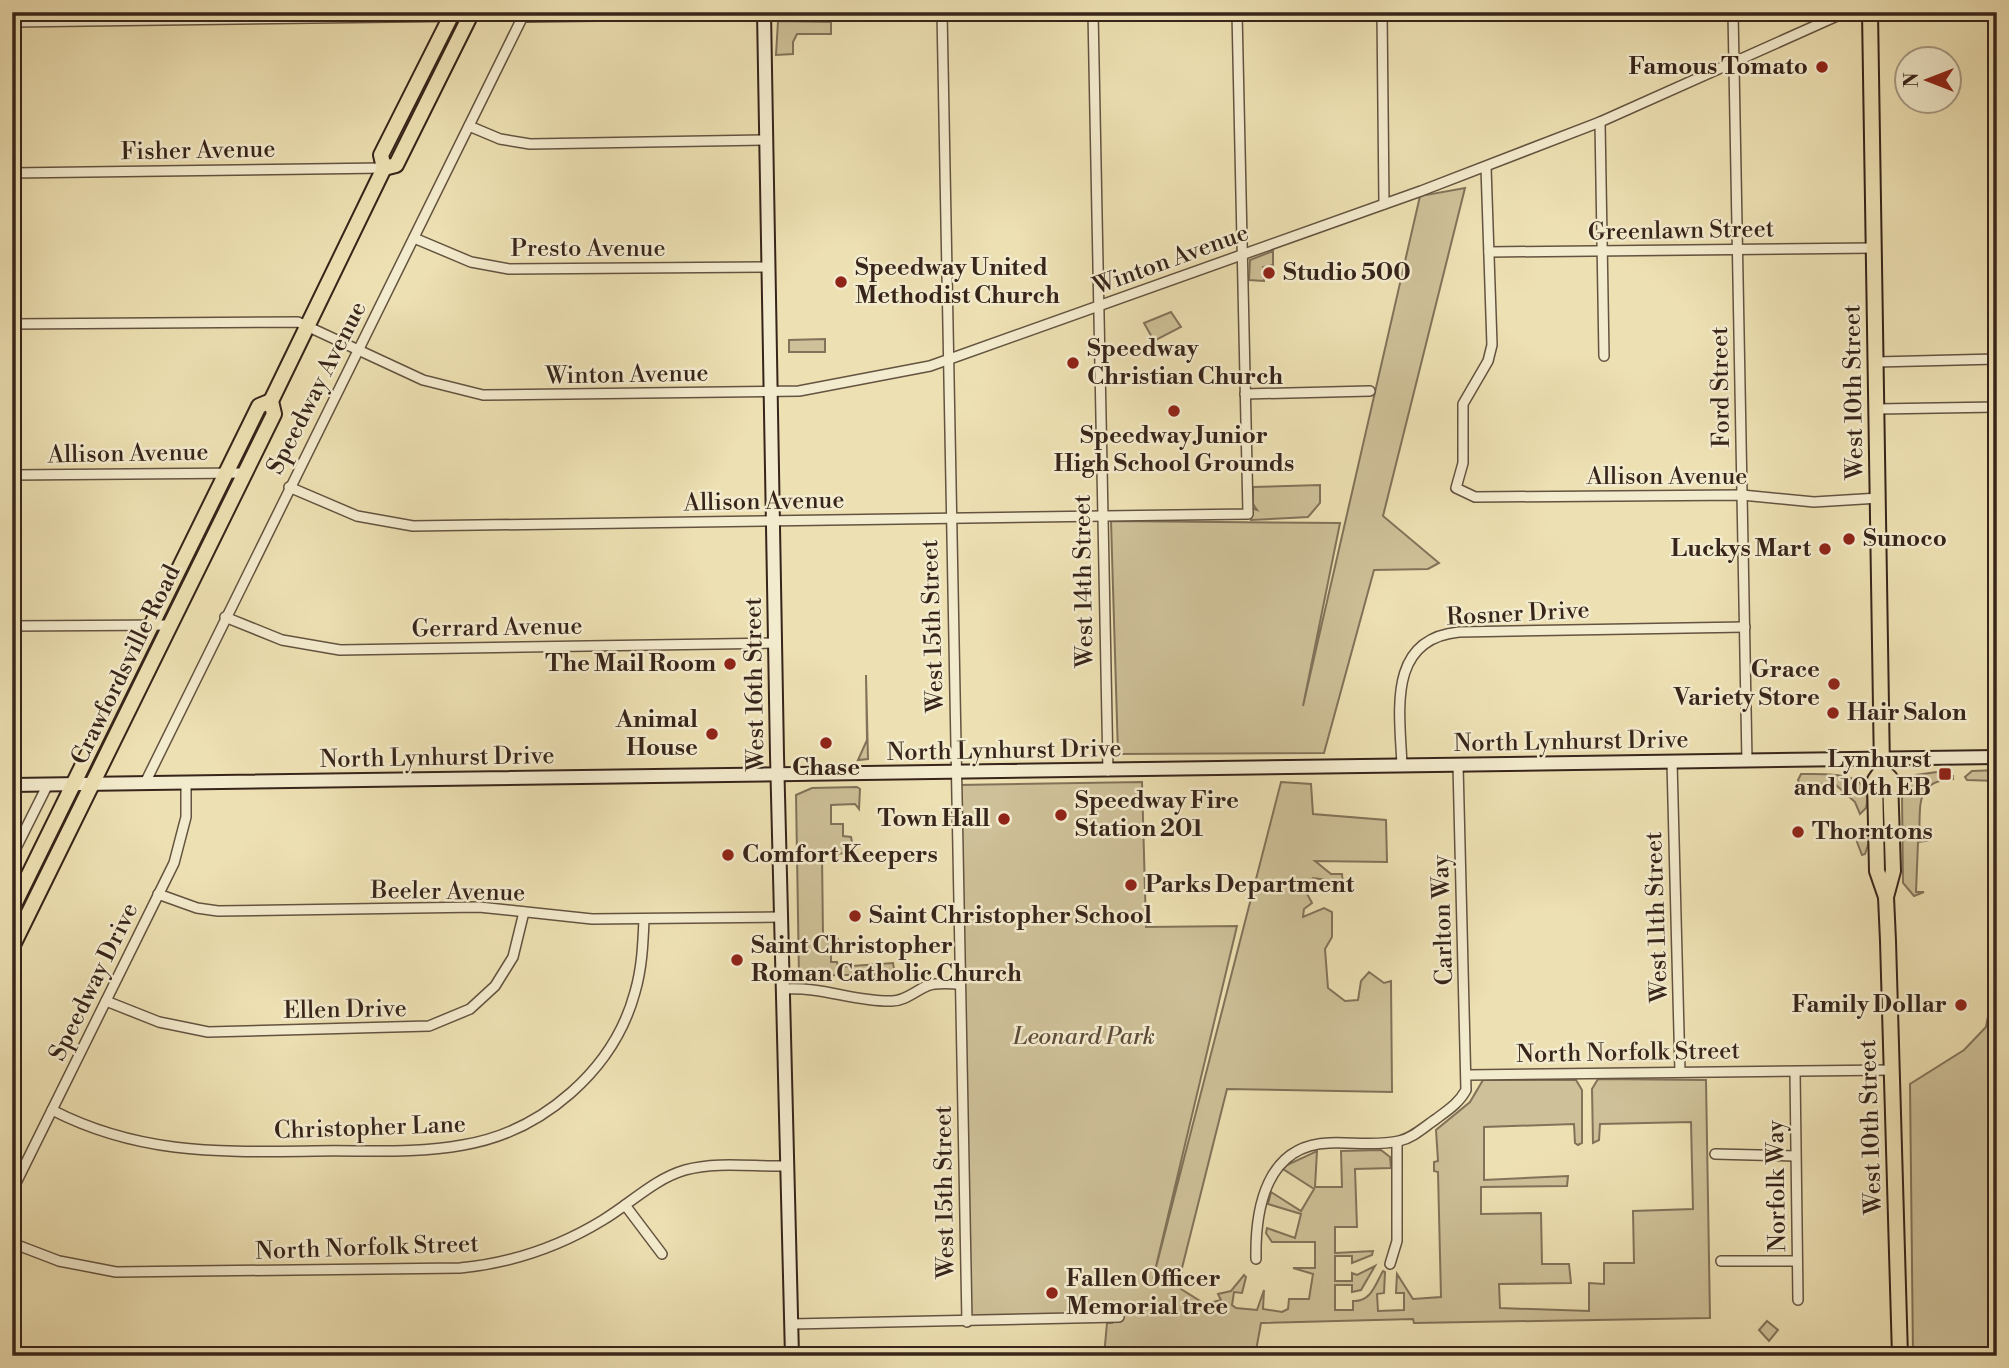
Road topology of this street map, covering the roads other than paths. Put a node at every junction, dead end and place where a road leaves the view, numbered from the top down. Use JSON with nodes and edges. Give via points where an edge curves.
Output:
{"nodes":[{"id":1,"x":895,"y":12,"type":"edge"},
{"id":2,"x":942,"y":12,"type":"edge"},
{"id":3,"x":1093,"y":12,"type":"edge"},
{"id":4,"x":1237,"y":12,"type":"edge"},
{"id":5,"x":1382,"y":12,"type":"edge"},
{"id":6,"x":1732,"y":12,"type":"edge"},
{"id":7,"x":1846,"y":12,"type":"edge"},
{"id":8,"x":1870,"y":12,"type":"edge"},
{"id":9,"x":764,"y":13,"type":"edge"},
{"id":10,"x":471,"y":14,"type":"edge"},
{"id":11,"x":524,"y":14,"type":"edge"},
{"id":12,"x":452,"y":15,"type":"edge"},
{"id":13,"x":12,"y":22,"type":"edge"},
{"id":14,"x":1733,"y":61,"type":"junction"},
{"id":15,"x":1600,"y":122,"type":"junction"},
{"id":16,"x":469,"y":126,"type":"junction"},
{"id":17,"x":766,"y":140,"type":"junction"},
{"id":18,"x":1486,"y":167,"type":"junction"},
{"id":19,"x":384,"y":168,"type":"junction"},
{"id":20,"x":12,"y":173,"type":"edge"},
{"id":21,"x":1384,"y":204,"type":"junction"},
{"id":22,"x":414,"y":238,"type":"junction"},
{"id":23,"x":1874,"y":248,"type":"junction"},
{"id":24,"x":1737,"y":250,"type":"junction"},
{"id":25,"x":1489,"y":252,"type":"junction"},
{"id":26,"x":1603,"y":252,"type":"junction"},
{"id":27,"x":1243,"y":255,"type":"junction"},
{"id":28,"x":769,"y":267,"type":"junction"},
{"id":29,"x":1098,"y":307,"type":"junction"},
{"id":30,"x":12,"y":324,"type":"edge"},
{"id":31,"x":308,"y":325,"type":"junction"},
{"id":32,"x":358,"y":349,"type":"junction"},
{"id":33,"x":1604,"y":356,"type":"dead end"},
{"id":34,"x":1997,"y":359,"type":"edge"},
{"id":35,"x":947,"y":360,"type":"junction"},
{"id":36,"x":1876,"y":362,"type":"junction"},
{"id":37,"x":1370,"y":391,"type":"dead end"},
{"id":38,"x":771,"y":393,"type":"junction"},
{"id":39,"x":1245,"y":394,"type":"junction"},
{"id":40,"x":271,"y":401,"type":"junction"},
{"id":41,"x":1997,"y":407,"type":"edge"},
{"id":42,"x":1877,"y":409,"type":"junction"},
{"id":43,"x":227,"y":472,"type":"junction"},
{"id":44,"x":245,"y":473,"type":"junction"},
{"id":45,"x":12,"y":475,"type":"edge"},
{"id":46,"x":289,"y":487,"type":"junction"},
{"id":47,"x":1742,"y":495,"type":"junction"},
{"id":48,"x":1879,"y":499,"type":"junction"},
{"id":49,"x":1102,"y":516,"type":"junction"},
{"id":50,"x":950,"y":518,"type":"junction"},
{"id":51,"x":774,"y":522,"type":"junction"},
{"id":52,"x":225,"y":617,"type":"junction"},
{"id":53,"x":152,"y":625,"type":"junction"},
{"id":54,"x":170,"y":625,"type":"junction"},
{"id":55,"x":12,"y":626,"type":"edge"},
{"id":56,"x":1745,"y":627,"type":"junction"},
{"id":57,"x":775,"y":643,"type":"junction"},
{"id":58,"x":1997,"y":757,"type":"edge"},
{"id":59,"x":1747,"y":761,"type":"junction"},
{"id":60,"x":1672,"y":762,"type":"junction"},
{"id":61,"x":1882,"y":764,"type":"junction"},
{"id":62,"x":1458,"y":765,"type":"junction"},
{"id":63,"x":1402,"y":766,"type":"junction"},
{"id":64,"x":1108,"y":771,"type":"junction"},
{"id":65,"x":957,"y":772,"type":"junction"},
{"id":66,"x":778,"y":775,"type":"junction"},
{"id":67,"x":186,"y":782,"type":"junction"},
{"id":68,"x":93,"y":783,"type":"junction"},
{"id":69,"x":145,"y":783,"type":"junction"},
{"id":70,"x":48,"y":784,"type":"junction"},
{"id":71,"x":74,"y":784,"type":"junction"},
{"id":72,"x":12,"y":785,"type":"edge"},
{"id":73,"x":12,"y":856,"type":"edge"},
{"id":74,"x":158,"y":894,"type":"junction"},
{"id":75,"x":12,"y":909,"type":"edge"},
{"id":76,"x":524,"y":912,"type":"junction"},
{"id":77,"x":781,"y":917,"type":"junction"},
{"id":78,"x":644,"y":919,"type":"junction"},
{"id":79,"x":12,"y":947,"type":"edge"},
{"id":80,"x":959,"y":984,"type":"junction"},
{"id":81,"x":783,"y":989,"type":"junction"},
{"id":82,"x":106,"y":1001,"type":"junction"},
{"id":83,"x":1892,"y":1070,"type":"junction"},
{"id":84,"x":1681,"y":1072,"type":"junction"},
{"id":85,"x":1794,"y":1072,"type":"junction"},
{"id":86,"x":1468,"y":1074,"type":"junction"},
{"id":87,"x":52,"y":1110,"type":"junction"},
{"id":88,"x":1397,"y":1142,"type":"junction"},
{"id":89,"x":1715,"y":1154,"type":"dead end"},
{"id":90,"x":1795,"y":1156,"type":"junction"},
{"id":91,"x":788,"y":1166,"type":"junction"},
{"id":92,"x":12,"y":1191,"type":"edge"},
{"id":93,"x":625,"y":1205,"type":"junction"},
{"id":94,"x":12,"y":1242,"type":"edge"},
{"id":95,"x":662,"y":1254,"type":"dead end"},
{"id":96,"x":1256,"y":1259,"type":"dead end"},
{"id":97,"x":1721,"y":1261,"type":"dead end"},
{"id":98,"x":1797,"y":1261,"type":"junction"},
{"id":99,"x":1390,"y":1264,"type":"dead end"},
{"id":100,"x":1798,"y":1300,"type":"dead end"},
{"id":101,"x":1119,"y":1317,"type":"dead end"},
{"id":102,"x":967,"y":1322,"type":"junction"},
{"id":103,"x":791,"y":1324,"type":"junction"},
{"id":104,"x":792,"y":1356,"type":"edge"},
{"id":105,"x":1900,"y":1356,"type":"edge"}],
"edges":[{"from":1,"to":9,"type":"street"},
{"from":2,"to":35,"type":"street","name":"West 15th Street"},
{"from":3,"to":29,"type":"street","name":"West 14th Street"},
{"from":4,"to":27,"type":"street"},
{"from":5,"to":21,"type":"street"},
{"from":6,"to":14,"type":"street","name":"Ford Street"},
{"from":7,"to":14,"type":"street","name":"Winton Avenue"},
{"from":8,"to":23,"type":"main road","name":"West 10th Street"},
{"from":9,"to":11,"type":"street"},
{"from":9,"to":17,"type":"main road","name":"West 16th Street"},
{"from":10,"to":12,"type":"street"},
{"from":10,"to":19,"type":"main road","name":"Crawfordsville Road","via":[[396,165]]},
{"from":11,"to":16,"type":"street","name":"Speedway Avenue"},
{"from":12,"to":13,"type":"street"},
{"from":12,"to":19,"type":"main road","name":"Crawfordsville Road","via":[[381,155]]},
{"from":14,"to":15,"type":"street","name":"Winton Avenue"},
{"from":14,"to":24,"type":"street","name":"Ford Street"},
{"from":15,"to":18,"type":"street","name":"Winton Avenue"},
{"from":15,"to":26,"type":"street"},
{"from":16,"to":17,"type":"street","via":[[500,139],[530,144]]},
{"from":16,"to":22,"type":"street","name":"Speedway Avenue"},
{"from":17,"to":28,"type":"main road","name":"West 16th Street"},
{"from":18,"to":21,"type":"street","name":"Winton Avenue"},
{"from":18,"to":25,"type":"street"},
{"from":19,"to":20,"type":"street","name":"Fisher Avenue"},
{"from":19,"to":31,"type":"main road","name":"Crawfordsville Road"},
{"from":21,"to":27,"type":"street","name":"Winton Avenue"},
{"from":22,"to":28,"type":"street","name":"Presto Avenue","via":[[471,262],[509,269]]},
{"from":22,"to":32,"type":"street","name":"Speedway Avenue"},
{"from":23,"to":24,"type":"street","name":"Greenlawn Street"},
{"from":23,"to":36,"type":"main road","name":"West 10th Street"},
{"from":24,"to":26,"type":"street","name":"Greenlawn Street"},
{"from":24,"to":47,"type":"street","name":"Ford Street"},
{"from":25,"to":26,"type":"street","name":"Greenlawn Street"},
{"from":25,"to":47,"type":"street","name":"Allison Avenue","via":[[1491,351],[1463,404],[1462,463],[1456,488],[1475,496]]},
{"from":26,"to":33,"type":"street"},
{"from":27,"to":29,"type":"street","name":"Winton Avenue"},
{"from":27,"to":39,"type":"street"},
{"from":28,"to":38,"type":"main road","name":"West 16th Street"},
{"from":29,"to":35,"type":"street","name":"Winton Avenue"},
{"from":29,"to":49,"type":"street","name":"West 14th Street"},
{"from":30,"to":31,"type":"street","via":[[274,320]]},
{"from":31,"to":32,"type":"street","name":"Winton Avenue"},
{"from":31,"to":40,"type":"main road","name":"Crawfordsville Road"},
{"from":32,"to":38,"type":"street","name":"Winton Avenue","via":[[430,383],[483,395]]},
{"from":32,"to":46,"type":"street","name":"Speedway Avenue"},
{"from":34,"to":36,"type":"street"},
{"from":35,"to":38,"type":"street","name":"Winton Avenue","via":[[812,389]]},
{"from":35,"to":50,"type":"street","name":"West 15th Street"},
{"from":36,"to":42,"type":"main road","name":"West 10th Street"},
{"from":37,"to":39,"type":"street"},
{"from":38,"to":51,"type":"main road","name":"West 16th Street"},
{"from":39,"to":49,"type":"street","name":"Allison Avenue","via":[[1248,514]]},
{"from":40,"to":43,"type":"main road","name":"Crawfordsville Road","via":[[259,406]]},
{"from":40,"to":44,"type":"main road","name":"Crawfordsville Road","via":[[274,414]]},
{"from":41,"to":42,"type":"street"},
{"from":42,"to":48,"type":"main road","name":"West 10th Street"},
{"from":43,"to":44,"type":"street","name":"Allison Avenue"},
{"from":43,"to":45,"type":"street","name":"Allison Avenue"},
{"from":43,"to":53,"type":"main road","name":"Crawfordsville Road"},
{"from":44,"to":54,"type":"main road","name":"Crawfordsville Road"},
{"from":46,"to":51,"type":"street","name":"Allison Avenue","via":[[357,516],[404,525]]},
{"from":46,"to":52,"type":"street","name":"Speedway Avenue"},
{"from":47,"to":48,"type":"street","name":"Allison Avenue","via":[[1808,502]]},
{"from":47,"to":56,"type":"street","name":"Ford Street"},
{"from":48,"to":61,"type":"main road","name":"West 10th Street"},
{"from":49,"to":50,"type":"street","name":"Allison Avenue"},
{"from":49,"to":64,"type":"street","name":"West 14th Street"},
{"from":50,"to":51,"type":"street","name":"Allison Avenue"},
{"from":50,"to":65,"type":"street","name":"West 15th Street"},
{"from":51,"to":57,"type":"main road","name":"West 16th Street"},
{"from":52,"to":57,"type":"street","name":"Gerrard Avenue","via":[[282,640],[340,650]]},
{"from":52,"to":69,"type":"street","name":"Speedway Avenue"},
{"from":53,"to":54,"type":"street"},
{"from":53,"to":55,"type":"street"},
{"from":53,"to":71,"type":"main road","name":"Crawfordsville Road"},
{"from":54,"to":68,"type":"main road","name":"Crawfordsville Road"},
{"from":56,"to":59,"type":"street","name":"Ford Street"},
{"from":56,"to":63,"type":"street","name":"Rosner Drive","via":[[1438,636],[1415,654],[1401,680]]},
{"from":57,"to":66,"type":"main road","name":"West 16th Street"},
{"from":58,"to":61,"type":"main road","name":"North Lynhurst Drive"},
{"from":59,"to":60,"type":"main road","name":"North Lynhurst Drive"},
{"from":59,"to":61,"type":"main road","name":"North Lynhurst Drive"},
{"from":60,"to":62,"type":"main road","name":"North Lynhurst Drive"},
{"from":60,"to":84,"type":"street","name":"West 11th Street"},
{"from":61,"to":83,"type":"main road","name":"West 10th Street","via":[[1891,792],[1892,871],[1886,897]]},
{"from":62,"to":63,"type":"main road","name":"North Lynhurst Drive"},
{"from":62,"to":86,"type":"street","name":"Carlton Way"},
{"from":63,"to":64,"type":"main road","name":"North Lynhurst Drive"},
{"from":64,"to":65,"type":"main road","name":"North Lynhurst Drive"},
{"from":65,"to":66,"type":"main road","name":"North Lynhurst Drive"},
{"from":65,"to":80,"type":"street","name":"West 15th Street"},
{"from":66,"to":67,"type":"main road","name":"North Lynhurst Drive"},
{"from":66,"to":77,"type":"main road","name":"West 16th Street"},
{"from":67,"to":69,"type":"main road","name":"North Lynhurst Drive"},
{"from":67,"to":74,"type":"street","name":"Speedway Drive","via":[[181,843]]},
{"from":68,"to":69,"type":"main road","name":"North Lynhurst Drive"},
{"from":68,"to":71,"type":"main road","name":"North Lynhurst Drive"},
{"from":68,"to":79,"type":"main road","name":"Crawfordsville Road"},
{"from":70,"to":71,"type":"main road","name":"North Lynhurst Drive"},
{"from":70,"to":72,"type":"main road","name":"North Lynhurst Drive"},
{"from":70,"to":73,"type":"street","name":"Crawfordsville Road"},
{"from":71,"to":75,"type":"main road","name":"Crawfordsville Road"},
{"from":74,"to":76,"type":"street","name":"Beeler Avenue","via":[[218,911],[479,907]]},
{"from":74,"to":82,"type":"street","name":"Speedway Drive"},
{"from":76,"to":78,"type":"street","name":"Beeler Avenue"},
{"from":76,"to":82,"type":"street","name":"Ellen Drive","via":[[513,957],[495,986],[470,1009],[429,1026],[208,1031],[159,1022]]},
{"from":77,"to":78,"type":"street","name":"Beeler Avenue"},
{"from":77,"to":81,"type":"main road","name":"West 16th Street"},
{"from":78,"to":87,"type":"street","name":"Christopher Lane","via":[[636,990],[605,1055],[548,1111],[491,1139],[436,1149],[202,1152],[123,1139]]},
{"from":80,"to":81,"type":"street","via":[[929,984],[898,1001]]},
{"from":80,"to":102,"type":"street","name":"West 15th Street"},
{"from":81,"to":91,"type":"main road","name":"West 16th Street"},
{"from":82,"to":87,"type":"street","name":"Speedway Drive"},
{"from":83,"to":85,"type":"street","name":"North Norfolk Street"},
{"from":83,"to":105,"type":"main road","name":"West 10th Street"},
{"from":84,"to":85,"type":"street","name":"North Norfolk Street"},
{"from":84,"to":86,"type":"street","name":"North Norfolk Street"},
{"from":85,"to":90,"type":"street","name":"Norfolk Way"},
{"from":86,"to":88,"type":"street","via":[[1458,1103]]},
{"from":87,"to":92,"type":"street","name":"Speedway Drive"},
{"from":88,"to":96,"type":"street","via":[[1326,1143],[1284,1157],[1272,1174],[1258,1218]]},
{"from":88,"to":99,"type":"street","via":[[1397,1241]]},
{"from":89,"to":90,"type":"street"},
{"from":90,"to":98,"type":"street","name":"Norfolk Way"},
{"from":91,"to":93,"type":"street","name":"North Norfolk Street","via":[[689,1169],[661,1180]]},
{"from":91,"to":103,"type":"main road","name":"West 16th Street"},
{"from":93,"to":94,"type":"street","name":"North Norfolk Street","via":[[588,1229],[538,1251],[444,1269],[116,1272],[59,1261]]},
{"from":93,"to":95,"type":"street"},
{"from":97,"to":98,"type":"street"},
{"from":98,"to":100,"type":"street","name":"Norfolk Way"},
{"from":101,"to":102,"type":"street"},
{"from":102,"to":103,"type":"street"},
{"from":103,"to":104,"type":"main road","name":"West 16th Street"}]}
